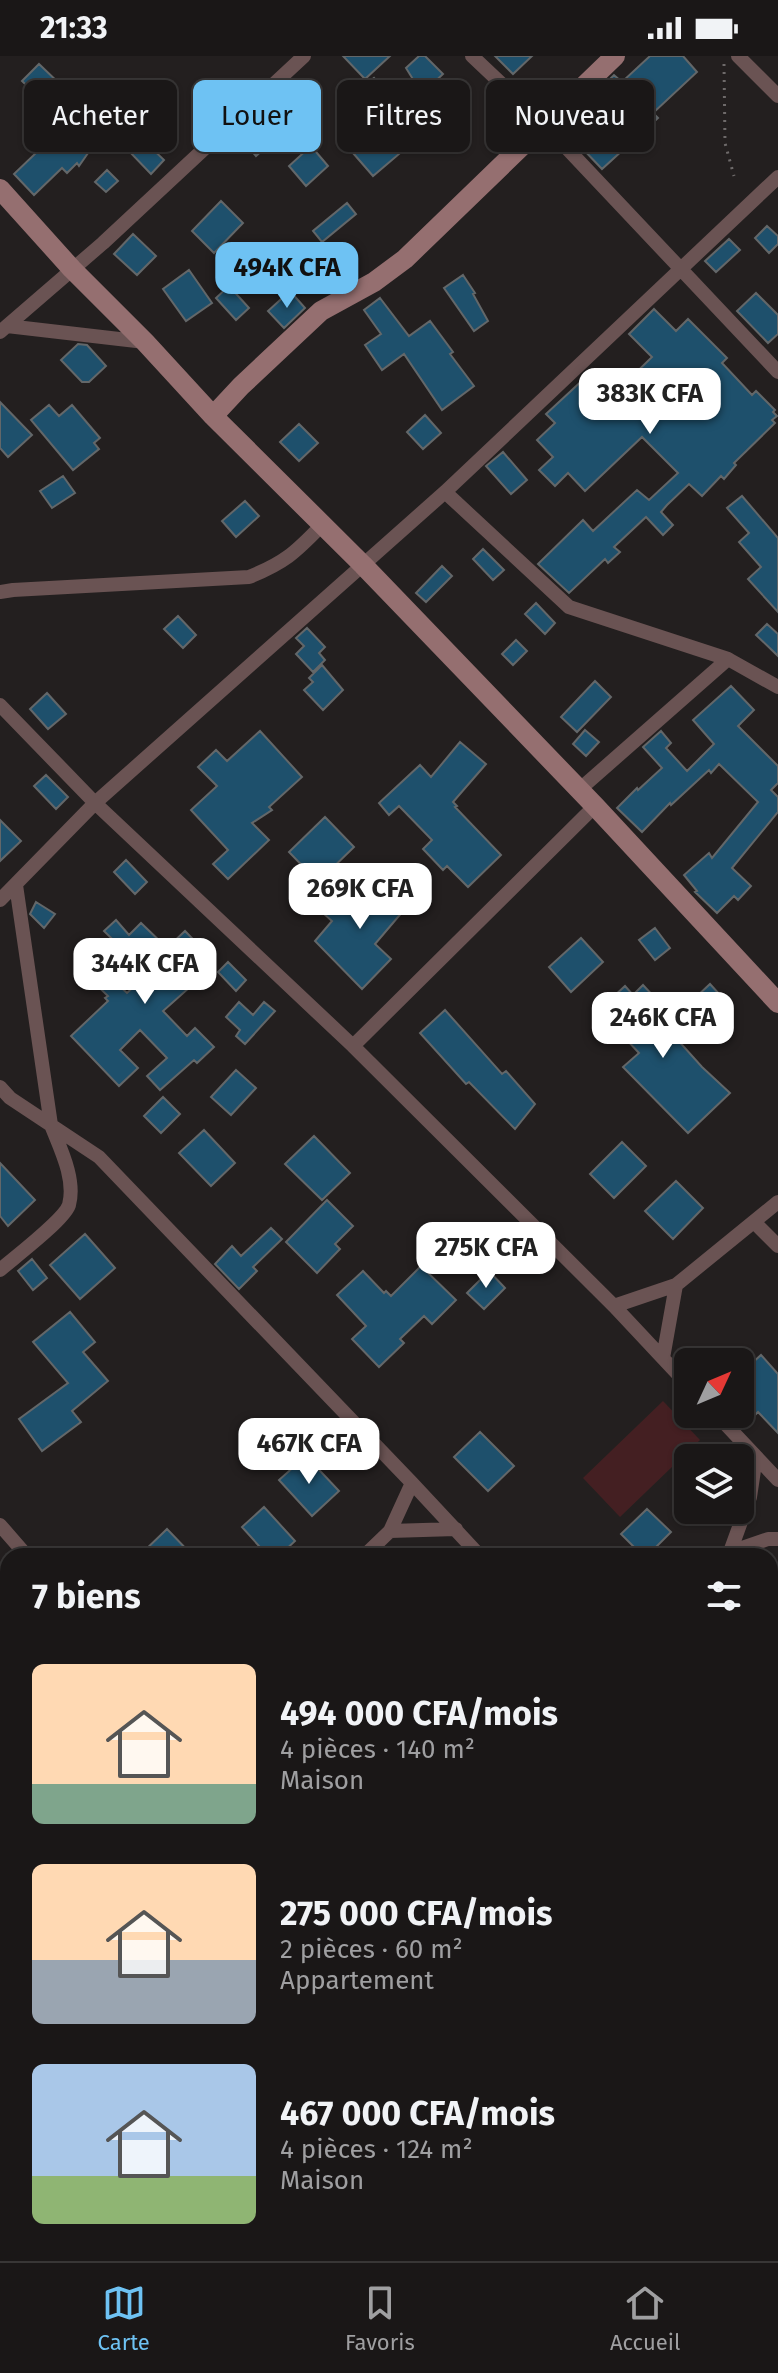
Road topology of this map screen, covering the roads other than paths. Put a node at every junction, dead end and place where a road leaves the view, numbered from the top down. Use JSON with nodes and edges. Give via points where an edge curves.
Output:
{"nodes":[{"id":1,"x":304,"y":56,"type":"edge"},
{"id":2,"x":472,"y":56,"type":"edge"},
{"id":3,"x":615,"y":56,"type":"edge"},
{"id":4,"x":738,"y":56,"type":"edge"},
{"id":5,"x":497,"y":80,"type":"edge"},
{"id":6,"x":589,"y":80,"type":"edge"},
{"id":7,"x":778,"y":96,"type":"edge"},
{"id":8,"x":514,"y":152,"type":"edge"},
{"id":9,"x":570,"y":152,"type":"edge"},
{"id":10,"x":778,"y":177,"type":"edge"},
{"id":11,"x":0,"y":189,"type":"edge"},
{"id":12,"x":679,"y":268,"type":"junction"},
{"id":13,"x":72,"y":269,"type":"junction"},
{"id":14,"x":3,"y":329,"type":"edge"},
{"id":15,"x":145,"y":342,"type":"junction"},
{"id":16,"x":778,"y":372,"type":"edge"},
{"id":17,"x":213,"y":416,"type":"junction"},
{"id":18,"x":445,"y":492,"type":"junction"},
{"id":19,"x":321,"y":526,"type":"junction"},
{"id":20,"x":363,"y":565,"type":"junction"},
{"id":21,"x":0,"y":592,"type":"edge"},
{"id":22,"x":728,"y":659,"type":"junction"},
{"id":23,"x":778,"y":687,"type":"edge"},
{"id":24,"x":0,"y":705,"type":"edge"},
{"id":25,"x":579,"y":790,"type":"junction"},
{"id":26,"x":95,"y":803,"type":"junction"},
{"id":27,"x":595,"y":806,"type":"junction"},
{"id":28,"x":16,"y":885,"type":"junction"},
{"id":29,"x":0,"y":900,"type":"edge"},
{"id":30,"x":778,"y":1003,"type":"edge"},
{"id":31,"x":353,"y":1046,"type":"junction"},
{"id":32,"x":0,"y":1087,"type":"edge"},
{"id":33,"x":51,"y":1125,"type":"junction"},
{"id":34,"x":778,"y":1202,"type":"edge"},
{"id":35,"x":755,"y":1223,"type":"junction"},
{"id":36,"x":778,"y":1246,"type":"edge"},
{"id":37,"x":0,"y":1270,"type":"edge"},
{"id":38,"x":676,"y":1285,"type":"junction"},
{"id":39,"x":614,"y":1306,"type":"junction"},
{"id":40,"x":663,"y":1358,"type":"junction"},
{"id":41,"x":674,"y":1370,"type":"edge"},
{"id":42,"x":729,"y":1428,"type":"edge"},
{"id":43,"x":756,"y":1457,"type":"junction"},
{"id":44,"x":778,"y":1480,"type":"edge"},
{"id":45,"x":412,"y":1483,"type":"junction"},
{"id":46,"x":0,"y":1525,"type":"edge"},
{"id":47,"x":456,"y":1529,"type":"junction"},
{"id":48,"x":390,"y":1531,"type":"junction"},
{"id":49,"x":778,"y":1539,"type":"edge"},
{"id":50,"x":20,"y":1548,"type":"edge"},
{"id":51,"x":372,"y":1548,"type":"edge"},
{"id":52,"x":473,"y":1548,"type":"edge"},
{"id":53,"x":730,"y":1548,"type":"edge"},
{"id":54,"x":744,"y":1548,"type":"edge"}],
"edges":[{"from":1,"to":13,"type":"street"},
{"from":2,"to":5,"type":"street"},
{"from":3,"to":6,"type":"main road"},
{"from":4,"to":7,"type":"street"},
{"from":8,"to":17,"type":"main road","via":[[405,259],[321,311]]},
{"from":9,"to":12,"type":"street"},
{"from":10,"to":12,"type":"street"},
{"from":11,"to":13,"type":"main road"},
{"from":12,"to":16,"type":"street"},
{"from":12,"to":18,"type":"street"},
{"from":13,"to":14,"type":"street"},
{"from":13,"to":15,"type":"main road"},
{"from":14,"to":15,"type":"street"},
{"from":15,"to":17,"type":"main road"},
{"from":17,"to":19,"type":"main road"},
{"from":18,"to":20,"type":"street"},
{"from":18,"to":22,"type":"street","via":[[569,607]]},
{"from":19,"to":20,"type":"main road"},
{"from":19,"to":21,"type":"street","via":[[295,553],[249,577]]},
{"from":20,"to":25,"type":"main road"},
{"from":20,"to":26,"type":"street"},
{"from":22,"to":23,"type":"street"},
{"from":22,"to":25,"type":"street"},
{"from":24,"to":26,"type":"street"},
{"from":25,"to":27,"type":"main road"},
{"from":26,"to":28,"type":"street"},
{"from":26,"to":31,"type":"street"},
{"from":27,"to":30,"type":"main road"},
{"from":27,"to":31,"type":"street"},
{"from":28,"to":29,"type":"street"},
{"from":28,"to":33,"type":"street"},
{"from":31,"to":39,"type":"street"},
{"from":32,"to":33,"type":"street"},
{"from":33,"to":37,"type":"street","via":[[65,1160],[69,1206]]},
{"from":33,"to":45,"type":"street","via":[[99,1157]]},
{"from":34,"to":35,"type":"street"},
{"from":35,"to":36,"type":"street"},
{"from":35,"to":38,"type":"street"},
{"from":38,"to":39,"type":"street"},
{"from":38,"to":40,"type":"street"},
{"from":39,"to":40,"type":"street"},
{"from":40,"to":41,"type":"street"},
{"from":42,"to":43,"type":"street"},
{"from":43,"to":44,"type":"street"},
{"from":43,"to":53,"type":"street","via":[[750,1497]]},
{"from":45,"to":47,"type":"street"},
{"from":45,"to":48,"type":"street"},
{"from":46,"to":50,"type":"street"},
{"from":47,"to":48,"type":"street"},
{"from":47,"to":52,"type":"street"},
{"from":48,"to":51,"type":"street"},
{"from":49,"to":54,"type":"street"}]}
